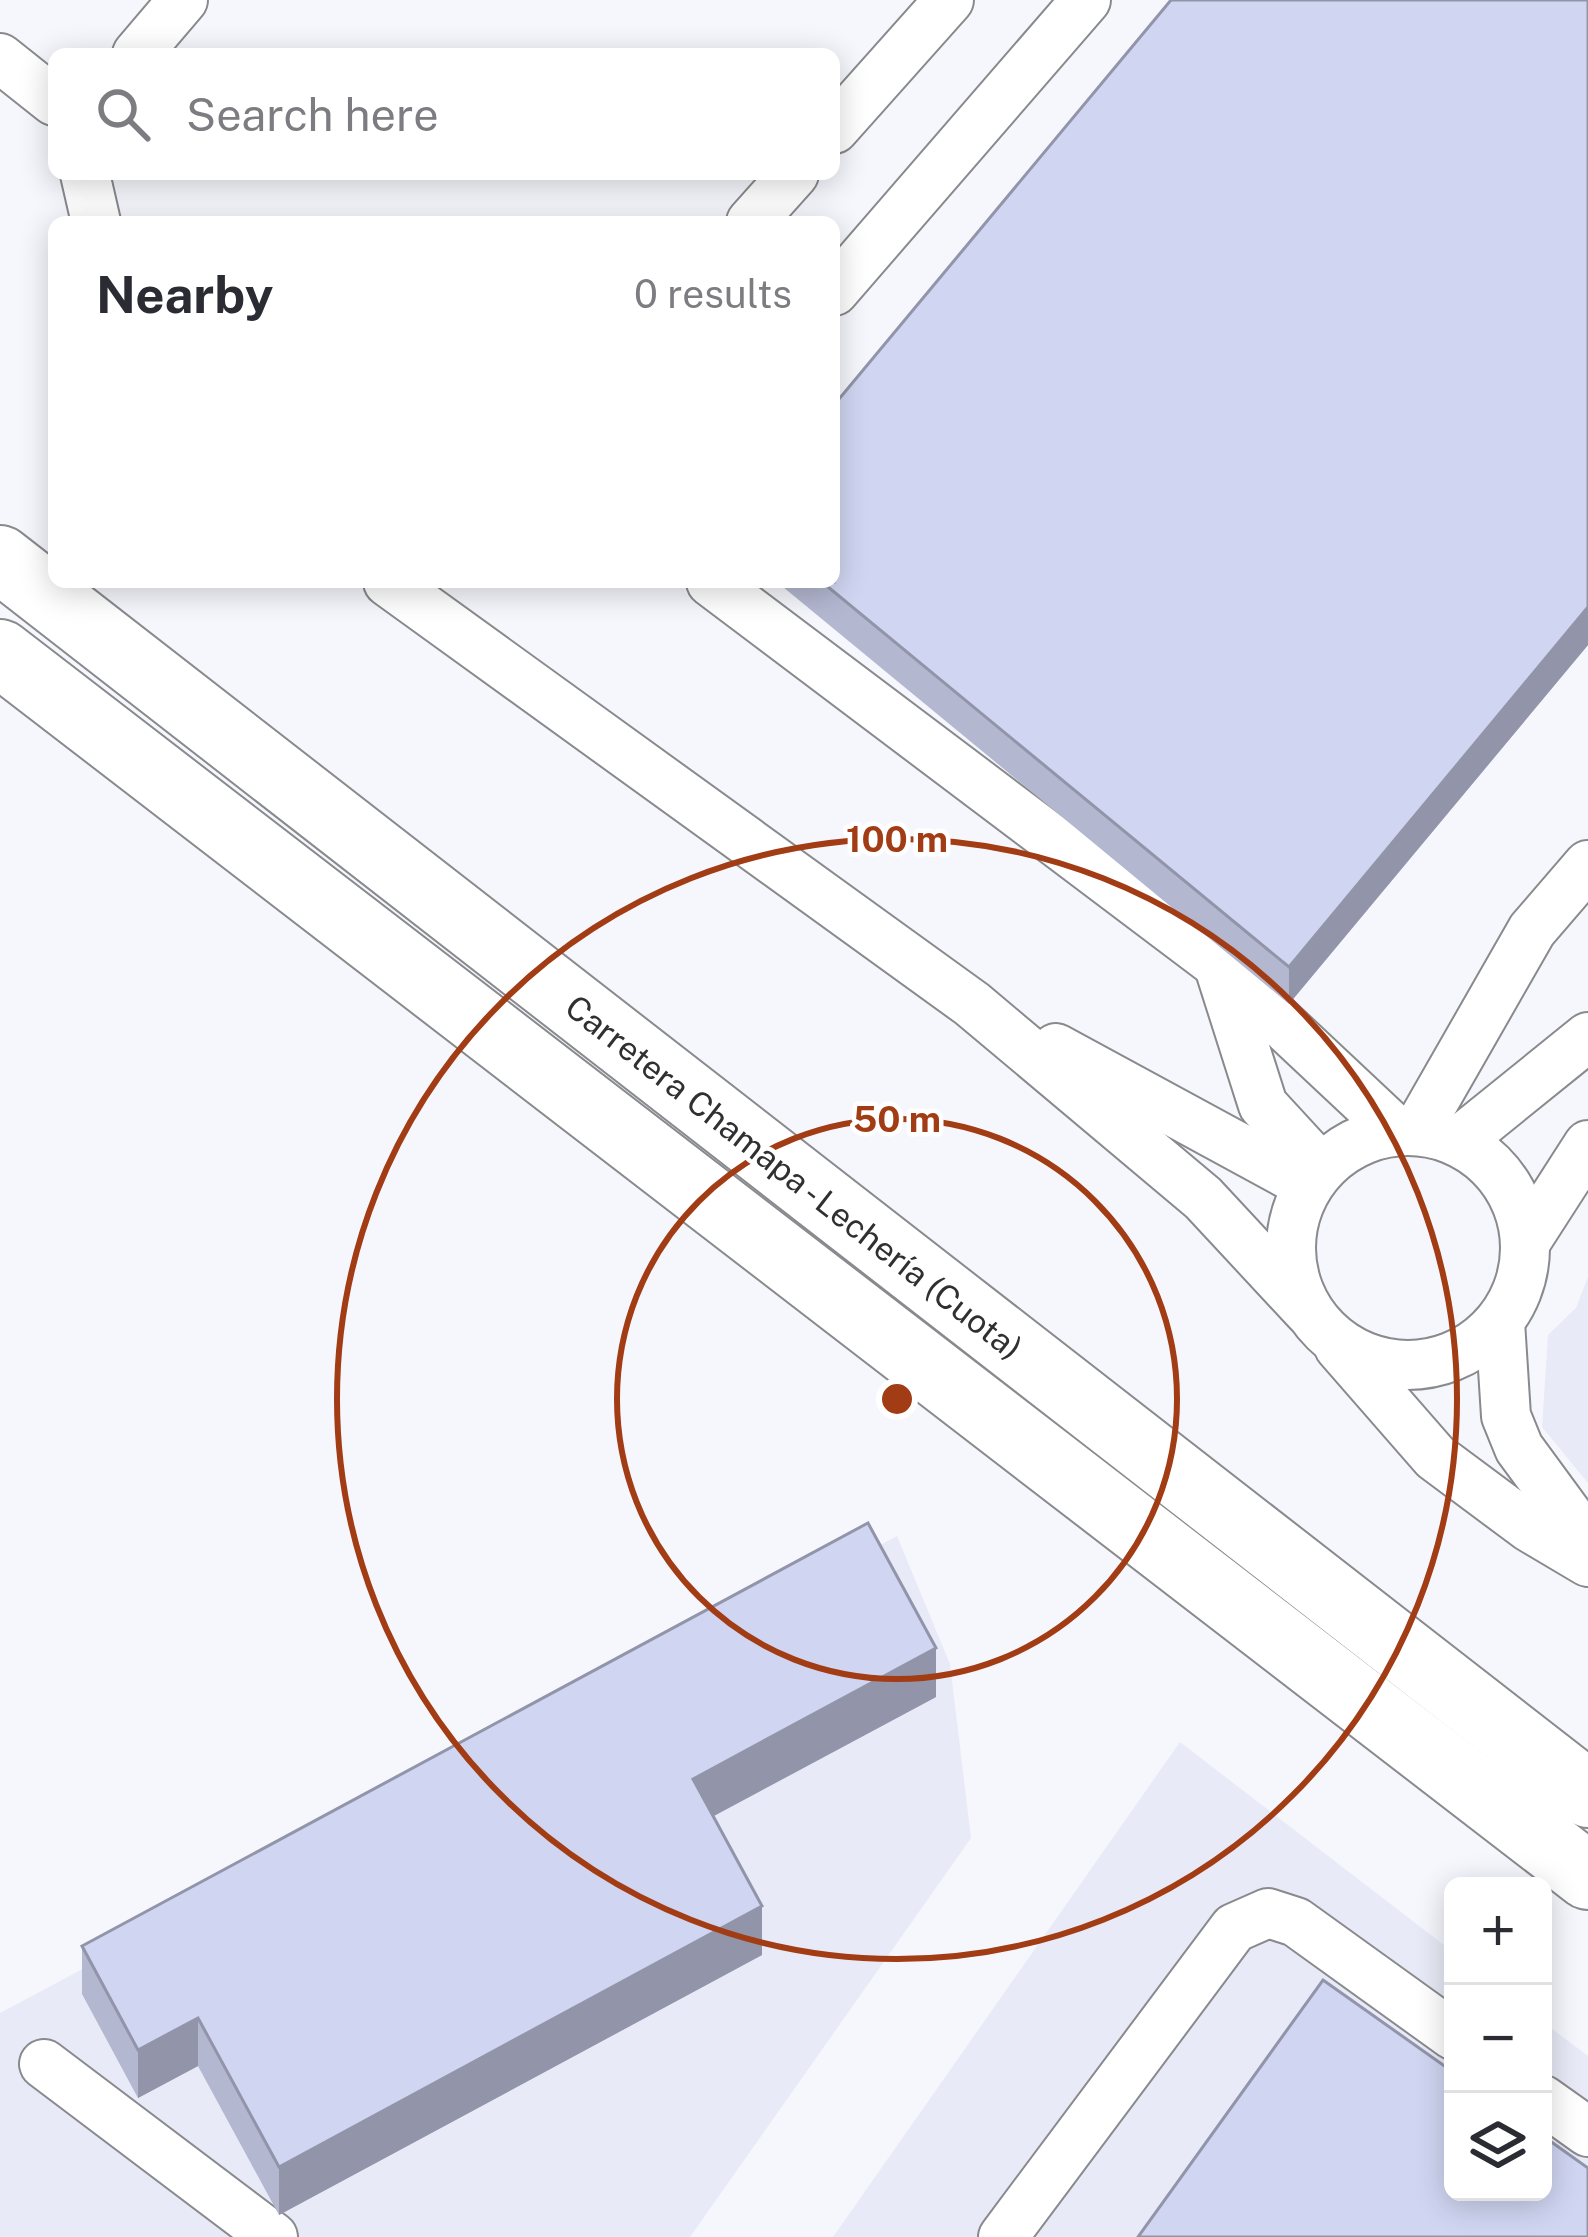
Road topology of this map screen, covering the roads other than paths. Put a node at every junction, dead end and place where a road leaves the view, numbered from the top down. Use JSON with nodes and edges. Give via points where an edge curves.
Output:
{"nodes":[{"id":1,"x":182,"y":0,"type":"edge"},
{"id":2,"x":949,"y":0,"type":"edge"},
{"id":3,"x":1086,"y":0,"type":"edge"},
{"id":4,"x":142,"y":48,"type":"edge"},
{"id":5,"x":0,"y":58,"type":"edge"},
{"id":6,"x":48,"y":96,"type":"edge"},
{"id":7,"x":840,"y":122,"type":"edge"},
{"id":8,"x":87,"y":180,"type":"edge"},
{"id":9,"x":789,"y":180,"type":"edge"},
{"id":10,"x":95,"y":216,"type":"edge"},
{"id":11,"x":756,"y":216,"type":"edge"},
{"id":12,"x":840,"y":284,"type":"edge"},
{"id":13,"x":0,"y":559,"type":"edge"},
{"id":14,"x":396,"y":588,"type":"edge"},
{"id":15,"x":720,"y":588,"type":"edge"},
{"id":16,"x":0,"y":653,"type":"edge"},
{"id":17,"x":1588,"y":865,"type":"edge"},
{"id":18,"x":1219,"y":965,"type":"junction"},
{"id":19,"x":972,"y":1004,"type":"junction"},
{"id":20,"x":1588,"y":1037,"type":"edge"},
{"id":21,"x":1424,"y":1135,"type":"junction"},
{"id":22,"x":1588,"y":1145,"type":"edge"},
{"id":23,"x":1314,"y":1176,"type":"junction"},
{"id":24,"x":1526,"y":1243,"type":"junction"},
{"id":25,"x":1500,"y":1322,"type":"junction"},
{"id":26,"x":1320,"y":1325,"type":"junction"},
{"id":27,"x":1588,"y":1542,"type":"edge"},
{"id":28,"x":1588,"y":1562,"type":"edge"},
{"id":29,"x":1588,"y":1794,"type":"edge"},
{"id":30,"x":1588,"y":1876,"type":"edge"},
{"id":31,"x":1444,"y":2028,"type":"edge"},
{"id":32,"x":44,"y":2064,"type":"dead end"},
{"id":33,"x":1552,"y":2106,"type":"edge"},
{"id":34,"x":1588,"y":2132,"type":"edge"},
{"id":35,"x":273,"y":2237,"type":"edge"},
{"id":36,"x":1003,"y":2237,"type":"edge"}],
"edges":[{"from":1,"to":4,"type":"street"},
{"from":2,"to":7,"type":"street"},
{"from":3,"to":12,"type":"street"},
{"from":5,"to":6,"type":"street"},
{"from":8,"to":10,"type":"street"},
{"from":9,"to":11,"type":"street"},
{"from":13,"to":29,"type":"highway","name":"Carretera Chamapa - Lechería (Cuota)"},
{"from":14,"to":19,"type":"street"},
{"from":15,"to":18,"type":"street"},
{"from":16,"to":30,"type":"highway","name":"Carretera Chamapa - Lechería (Cuota)"},
{"from":17,"to":21,"type":"street","via":[[1532,930]]},
{"from":18,"to":21,"type":"street"},
{"from":18,"to":23,"type":"street","via":[[1263,1105]]},
{"from":19,"to":23,"type":"street"},
{"from":19,"to":26,"type":"street","via":[[1203,1198]]},
{"from":20,"to":21,"type":"street"},
{"from":21,"to":23,"type":"street","via":[[1346,1148]]},
{"from":21,"to":24,"type":"street","via":[[1506,1183]]},
{"from":22,"to":24,"type":"street"},
{"from":23,"to":26,"type":"street","via":[[1294,1215],[1290,1248],[1294,1282]]},
{"from":24,"to":25,"type":"street","via":[[1515,1298]]},
{"from":25,"to":26,"type":"street","via":[[1438,1362],[1401,1365],[1364,1358]]},
{"from":25,"to":27,"type":"street","via":[[1506,1416],[1519,1448]]},
{"from":26,"to":28,"type":"street","via":[[1435,1457]]},
{"from":31,"to":36,"type":"street","via":[[1297,1922],[1268,1913],[1234,1928]]},
{"from":32,"to":35,"type":"street"},
{"from":33,"to":34,"type":"street"}]}
